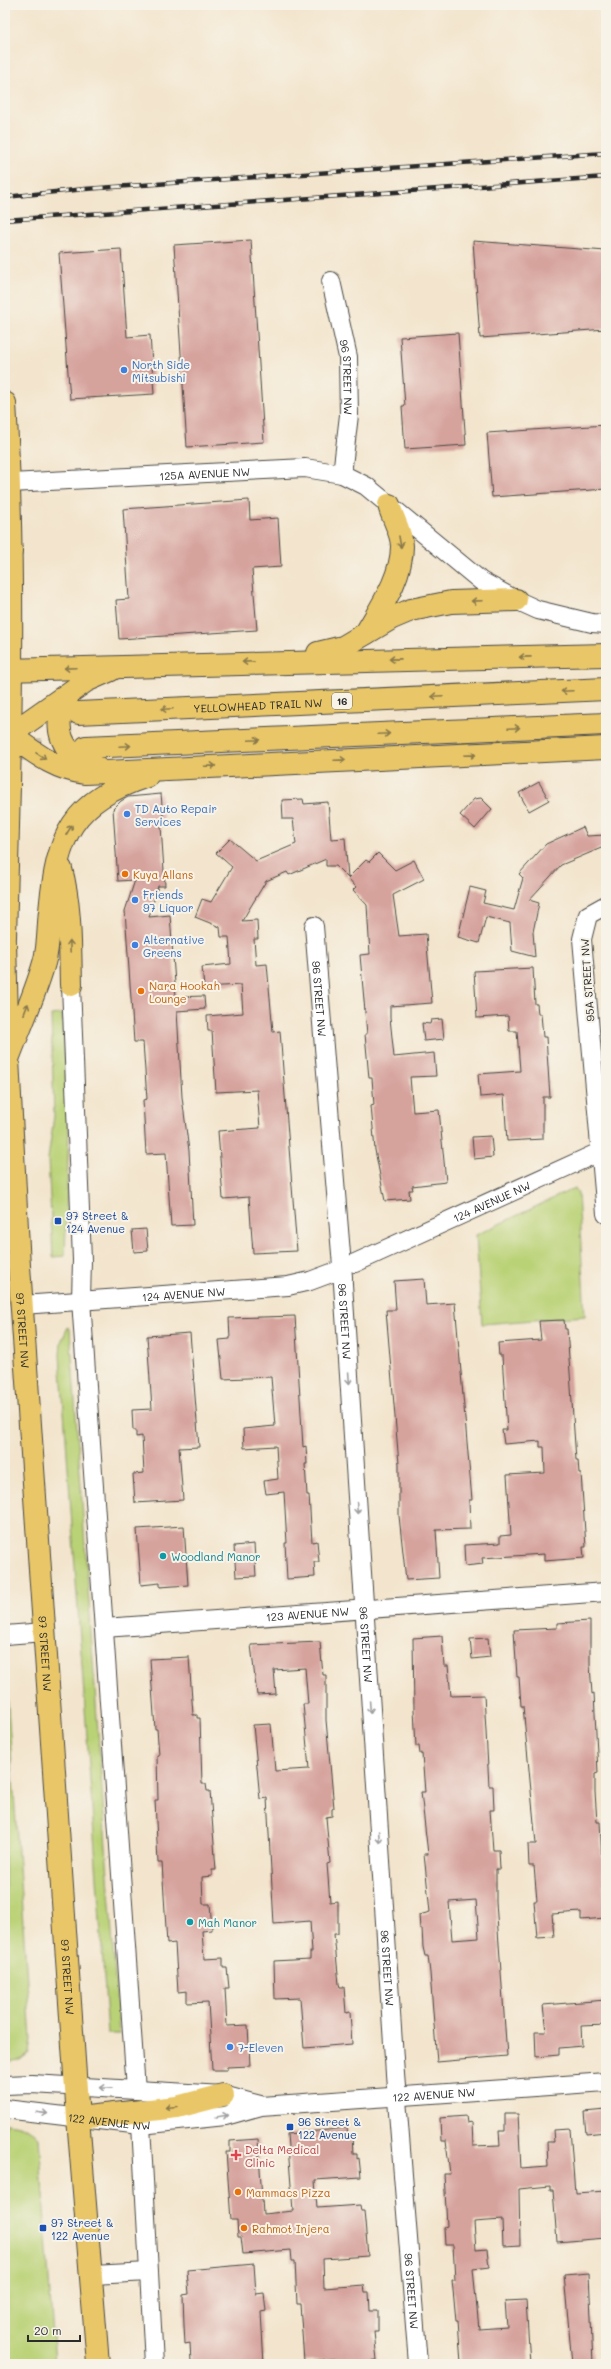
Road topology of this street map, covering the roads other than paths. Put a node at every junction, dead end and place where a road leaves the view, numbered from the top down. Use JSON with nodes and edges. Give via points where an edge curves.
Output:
{"nodes":[{"id":1,"x":331,"y":281,"type":"dead end"},
{"id":2,"x":5,"y":403,"type":"edge"},
{"id":3,"x":342,"y":474,"type":"junction"},
{"id":4,"x":10,"y":483,"type":"junction"},
{"id":5,"x":388,"y":505,"type":"junction"},
{"id":6,"x":8,"y":555,"type":"edge"},
{"id":7,"x":516,"y":600,"type":"junction"},
{"id":8,"x":606,"y":624,"type":"edge"},
{"id":9,"x":364,"y":636,"type":"junction"},
{"id":10,"x":606,"y":655,"type":"edge"},
{"id":11,"x":287,"y":661,"type":"junction"},
{"id":12,"x":123,"y":666,"type":"junction"},
{"id":13,"x":8,"y":670,"type":"edge"},
{"id":14,"x":606,"y":689,"type":"edge"},
{"id":15,"x":74,"y":704,"type":"junction"},
{"id":16,"x":606,"y":724,"type":"edge"},
{"id":17,"x":7,"y":736,"type":"edge"},
{"id":18,"x":86,"y":747,"type":"tunnel mouth"},
{"id":19,"x":606,"y":748,"type":"edge"},
{"id":20,"x":171,"y":767,"type":"junction"},
{"id":21,"x":108,"y":772,"type":"junction"},
{"id":22,"x":58,"y":858,"type":"junction"},
{"id":23,"x":606,"y":905,"type":"edge"},
{"id":24,"x":314,"y":926,"type":"dead end"},
{"id":25,"x":5,"y":937,"type":"edge"},
{"id":26,"x":5,"y":942,"type":"edge"},
{"id":27,"x":71,"y":985,"type":"joint"},
{"id":28,"x":6,"y":1053,"type":"edge"},
{"id":29,"x":604,"y":1150,"type":"edge"},
{"id":30,"x":606,"y":1214,"type":"edge"},
{"id":31,"x":347,"y":1270,"type":"junction"},
{"id":32,"x":81,"y":1300,"type":"junction"},
{"id":33,"x":22,"y":1305,"type":"junction"},
{"id":34,"x":606,"y":1592,"type":"edge"},
{"id":35,"x":364,"y":1609,"type":"junction"},
{"id":36,"x":104,"y":1628,"type":"junction"},
{"id":37,"x":46,"y":1632,"type":"junction"},
{"id":38,"x":5,"y":1635,"type":"edge"},
{"id":39,"x":606,"y":2082,"type":"edge"},
{"id":40,"x":5,"y":2085,"type":"edge"},
{"id":41,"x":76,"y":2087,"type":"junction"},
{"id":42,"x":136,"y":2090,"type":"junction"},
{"id":43,"x":222,"y":2095,"type":"junction"},
{"id":44,"x":396,"y":2096,"type":"junction"},
{"id":45,"x":261,"y":2106,"type":"junction"},
{"id":46,"x":5,"y":2109,"type":"edge"},
{"id":47,"x":78,"y":2118,"type":"junction"},
{"id":48,"x":141,"y":2125,"type":"junction"},
{"id":49,"x":148,"y":2272,"type":"junction"},
{"id":50,"x":93,"y":2275,"type":"junction"},
{"id":51,"x":98,"y":2364,"type":"edge"},
{"id":52,"x":154,"y":2364,"type":"edge"},
{"id":53,"x":418,"y":2364,"type":"edge"}],
"edges":[{"from":1,"to":3,"type":"street","name":"96 STREET NW","via":[[348,357],[349,415]]},
{"from":2,"to":4,"type":"main road"},
{"from":3,"to":4,"type":"street","name":"125A AVENUE NW","via":[[305,468]]},
{"from":3,"to":5,"type":"street","name":"125A AVENUE NW","via":[[366,486]]},
{"from":4,"to":6,"type":"main road"},
{"from":5,"to":7,"type":"street","via":[[481,581]]},
{"from":5,"to":9,"type":"main road","one_way":true,"via":[[402,545],[398,568],[389,593]]},
{"from":6,"to":13,"type":"main road"},
{"from":7,"to":8,"type":"street","via":[[538,610]]},
{"from":7,"to":9,"type":"main road","one_way":true,"via":[[451,602],[411,610],[392,618]]},
{"from":9,"to":11,"type":"main road","via":[[343,647]]},
{"from":10,"to":11,"type":"main road","one_way":true},
{"from":11,"to":12,"type":"main road","one_way":true},
{"from":12,"to":13,"type":"main road","one_way":true},
{"from":12,"to":15,"type":"main road","via":[[86,681]]},
{"from":13,"to":17,"type":"main road"},
{"from":14,"to":15,"type":"main road","name":"YELLOWHEAD TRAIL NW","number":"16","one_way":true},
{"from":15,"to":17,"type":"main road"},
{"from":15,"to":21,"type":"main road","via":[[62,706],[60,720],[63,742],[70,753],[84,763]]},
{"from":18,"to":16,"type":"main road","one_way":true},
{"from":17,"to":21,"type":"main road","one_way":true,"via":[[67,771]]},
{"from":17,"to":25,"type":"main road"},
{"from":20,"to":19,"type":"main road","one_way":true},
{"from":20,"to":21,"type":"main road"},
{"from":22,"to":20,"type":"main road","one_way":true,"via":[[64,839],[76,819],[89,805],[127,782]]},
{"from":27,"to":22,"type":"main road","one_way":true,"via":[[66,888]]},
{"from":28,"to":22,"type":"main road","one_way":true,"via":[[45,962]]},
{"from":23,"to":29,"type":"street","name":"95A STREET NW","via":[[588,915],[582,940]]},
{"from":24,"to":31,"type":"street","name":"96 STREET NW"},
{"from":26,"to":28,"type":"main road","name":"97 STREET NW"},
{"from":27,"to":32,"type":"street","via":[[82,1260]]},
{"from":28,"to":33,"type":"main road","name":"97 STREET NW"},
{"from":29,"to":30,"type":"street","name":"95A STREET NW"},
{"from":29,"to":31,"type":"street","name":"124 AVENUE NW"},
{"from":31,"to":32,"type":"street","name":"124 AVENUE NW","via":[[288,1286]]},
{"from":31,"to":35,"type":"street","name":"96 STREET NW","one_way":true},
{"from":32,"to":33,"type":"street","name":"124 AVENUE NW"},
{"from":32,"to":36,"type":"street"},
{"from":33,"to":37,"type":"main road","name":"97 STREET NW"},
{"from":34,"to":35,"type":"street","name":"123 AVENUE NW"},
{"from":35,"to":36,"type":"street","name":"123 AVENUE NW"},
{"from":35,"to":44,"type":"street","name":"96 STREET NW","one_way":true},
{"from":36,"to":42,"type":"street"},
{"from":37,"to":38,"type":"street"},
{"from":37,"to":41,"type":"main road","name":"97 STREET NW"},
{"from":39,"to":44,"type":"street","name":"122 AVENUE NW"},
{"from":40,"to":41,"type":"street","name":"122 AVENUE NW"},
{"from":42,"to":41,"type":"street","name":"122 AVENUE NW","one_way":true},
{"from":41,"to":47,"type":"main road","name":"97 STREET NW"},
{"from":42,"to":43,"type":"street","name":"122 AVENUE NW"},
{"from":43,"to":45,"type":"street","name":"122 AVENUE NW"},
{"from":43,"to":47,"type":"main road","one_way":true,"via":[[177,2107]]},
{"from":44,"to":45,"type":"street","name":"122 AVENUE NW"},
{"from":44,"to":53,"type":"street","name":"96 STREET NW"},
{"from":48,"to":45,"type":"street","name":"122 AVENUE NW","one_way":true,"via":[[225,2116]]},
{"from":46,"to":47,"type":"street","name":"122 AVENUE NW","one_way":true},
{"from":47,"to":48,"type":"street","name":"122 AVENUE NW"},
{"from":47,"to":50,"type":"main road","name":"97 STREET NW"},
{"from":48,"to":49,"type":"street"},
{"from":49,"to":50,"type":"street"},
{"from":49,"to":52,"type":"street"},
{"from":50,"to":51,"type":"main road","name":"97 STREET NW"}]}
